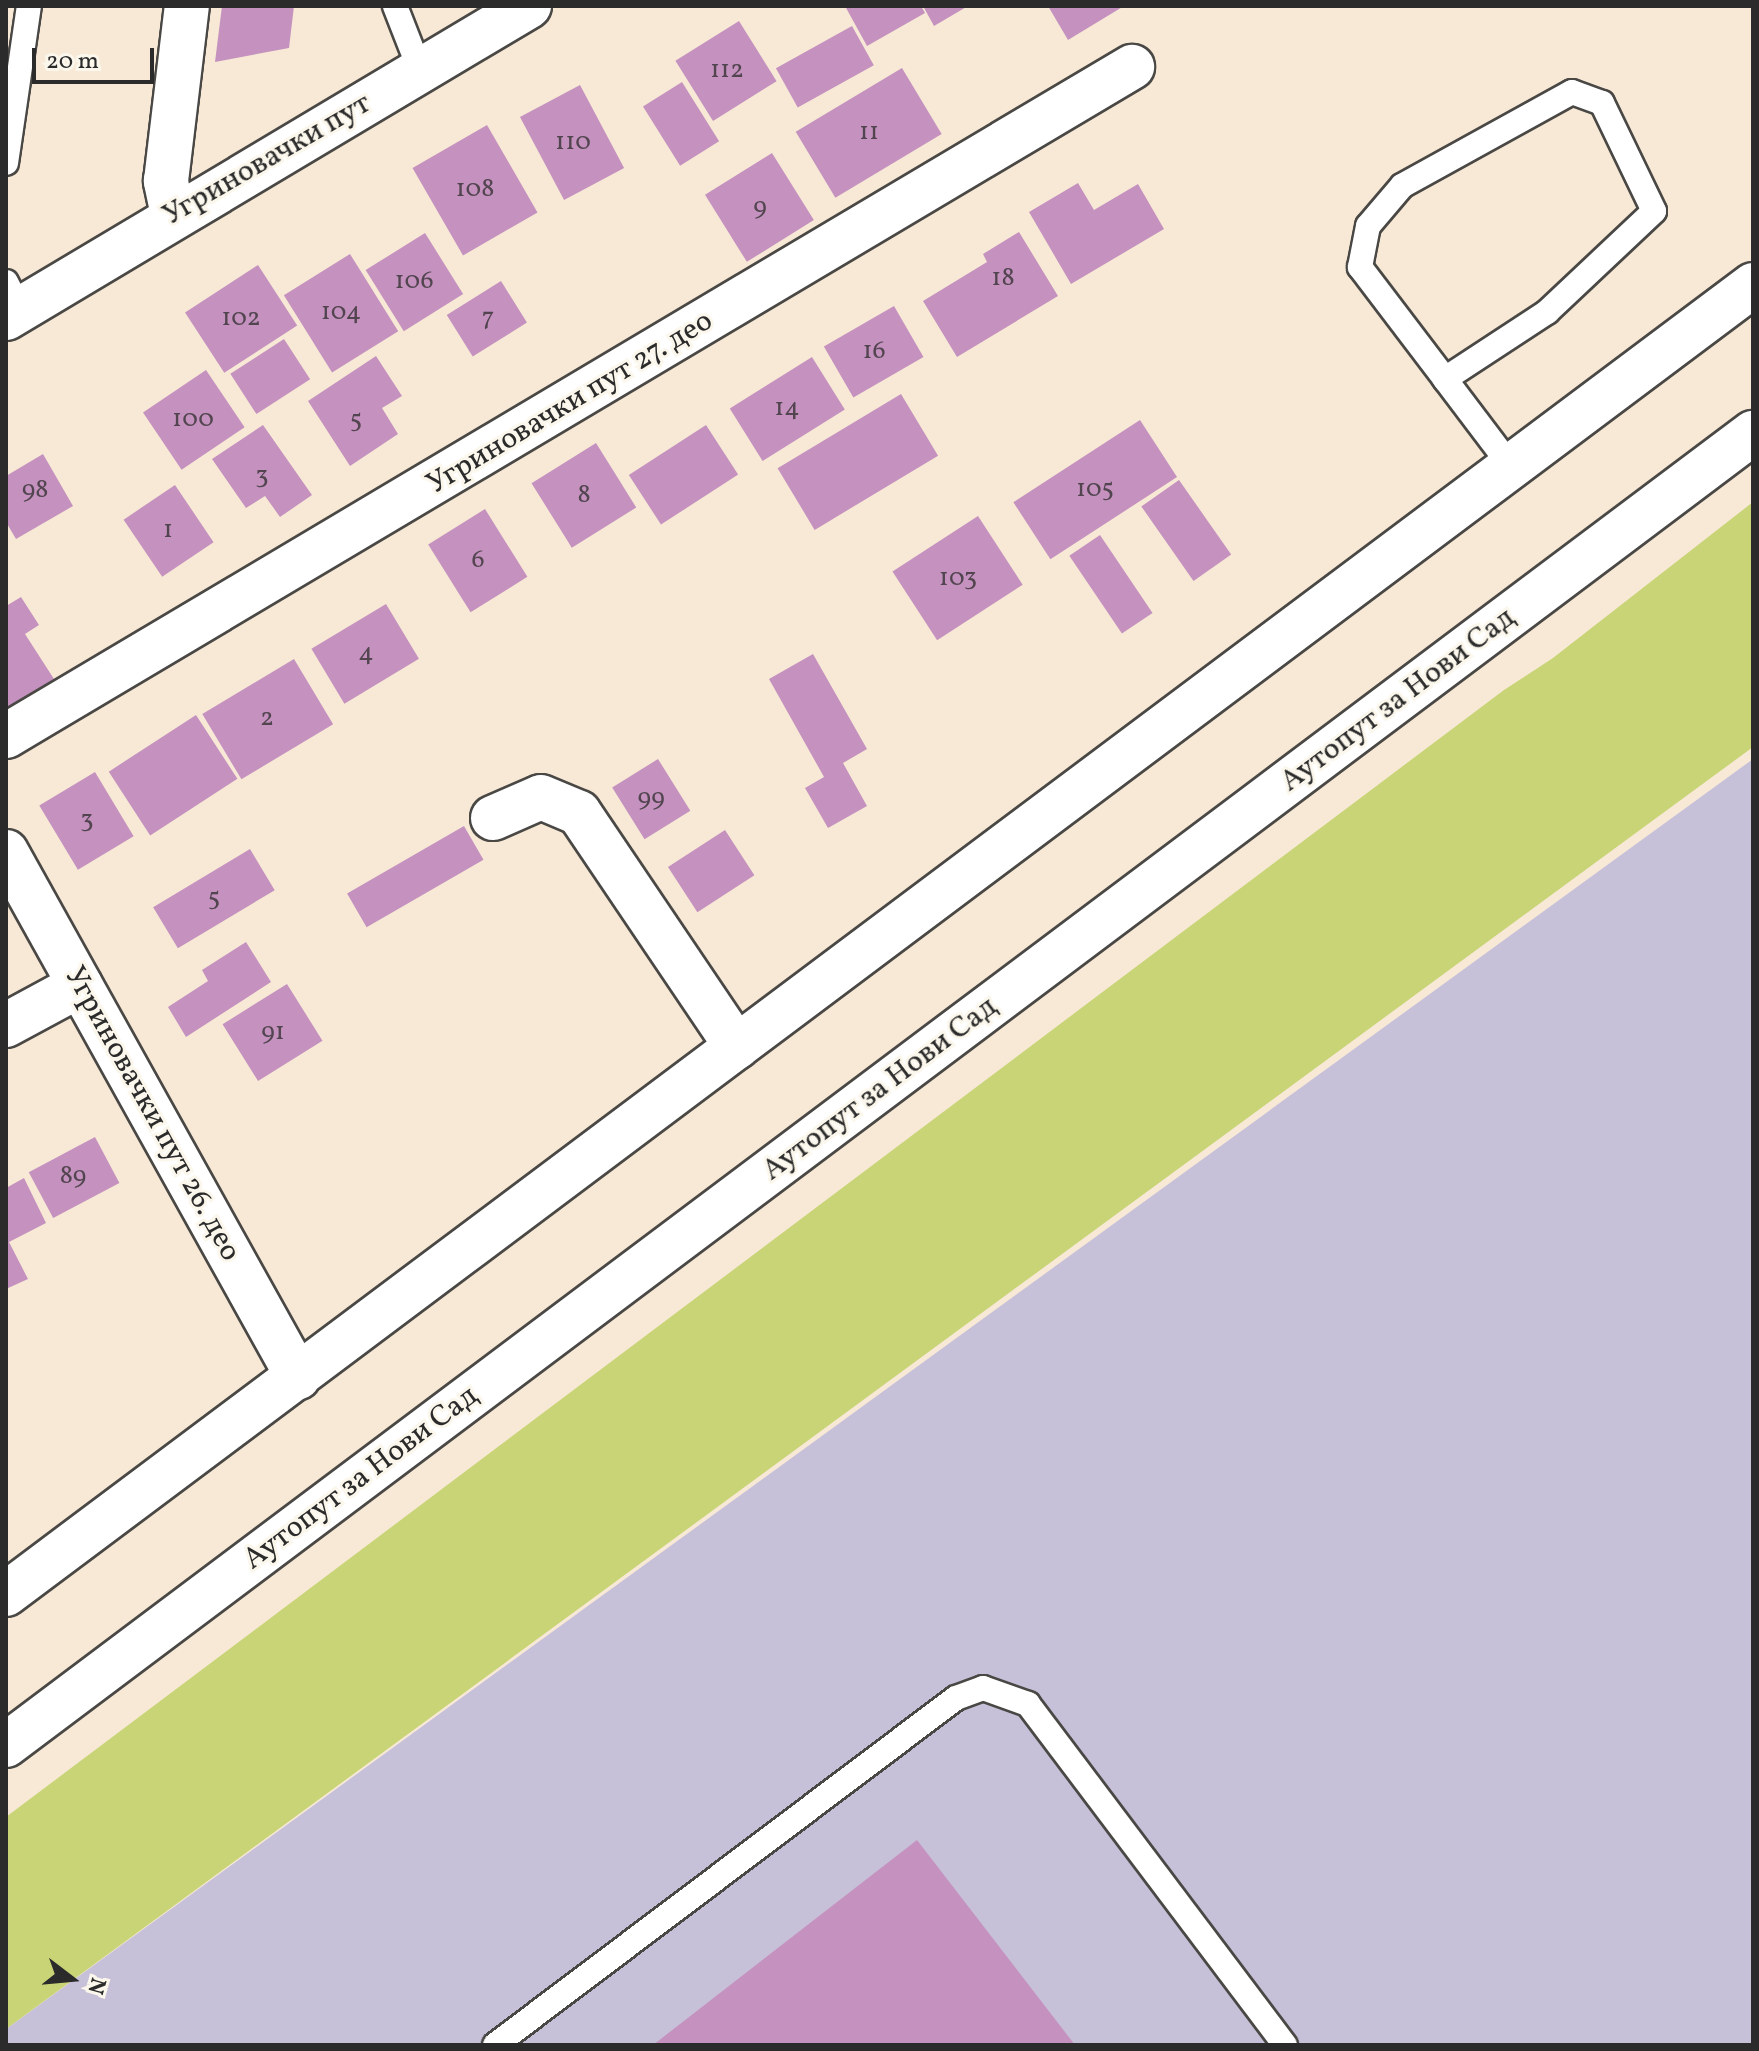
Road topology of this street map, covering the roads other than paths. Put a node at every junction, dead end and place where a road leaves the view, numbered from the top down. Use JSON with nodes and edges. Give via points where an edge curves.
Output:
{"nodes":[{"id":1,"x":29,"y":6,"type":"edge"},
{"id":2,"x":187,"y":6,"type":"edge"},
{"id":3,"x":395,"y":6,"type":"edge"},
{"id":4,"x":529,"y":6,"type":"edge"},
{"id":5,"x":1132,"y":67,"type":"dead end"},
{"id":6,"x":420,"y":70,"type":"junction"},
{"id":7,"x":6,"y":163,"type":"edge"},
{"id":8,"x":173,"y":215,"type":"junction"},
{"id":9,"x":1753,"y":285,"type":"edge"},
{"id":10,"x":11,"y":303,"type":"edge"},
{"id":11,"x":1445,"y":379,"type":"junction"},
{"id":12,"x":1753,"y":433,"type":"edge"},
{"id":13,"x":1513,"y":469,"type":"junction"},
{"id":14,"x":6,"y":736,"type":"edge"},
{"id":15,"x":493,"y":818,"type":"dead end"},
{"id":16,"x":6,"y":852,"type":"edge"},
{"id":17,"x":80,"y":985,"type":"junction"},
{"id":18,"x":6,"y":1025,"type":"edge"},
{"id":19,"x":737,"y":1047,"type":"junction"},
{"id":20,"x":298,"y":1377,"type":"junction"},
{"id":21,"x":6,"y":1594,"type":"edge"},
{"id":22,"x":6,"y":1745,"type":"edge"},
{"id":23,"x":495,"y":2045,"type":"edge"},
{"id":24,"x":1285,"y":2045,"type":"edge"}],
"edges":[{"from":1,"to":7,"type":"lane"},
{"from":2,"to":8,"type":"main road","via":[[166,181]]},
{"from":3,"to":6,"type":"lane"},
{"from":4,"to":6,"type":"main road","name":"Угриновачки пут"},
{"from":5,"to":14,"type":"main road","name":"Угриновачки пут 27. део"},
{"from":6,"to":8,"type":"main road","name":"Угриновачки пут"},
{"from":8,"to":10,"type":"main road","name":"Угриновачки пут"},
{"from":9,"to":13,"type":"main road"},
{"from":11,"to":11,"type":"lane","via":[[1360,267],[1368,226],[1402,186],[1572,92],[1602,103],[1654,211],[1547,312]]},
{"from":11,"to":13,"type":"lane"},
{"from":12,"to":22,"type":"main road","name":"Аутопут за Нови Сад"},
{"from":13,"to":19,"type":"main road"},
{"from":15,"to":19,"type":"main road","via":[[541,797],[579,813]]},
{"from":16,"to":17,"type":"main road","name":"Угриновачки пут 26. део"},
{"from":17,"to":18,"type":"main road"},
{"from":17,"to":20,"type":"main road","name":"Угриновачки пут 26. део"},
{"from":19,"to":20,"type":"main road"},
{"from":20,"to":21,"type":"main road"},
{"from":23,"to":24,"type":"lane","via":[[956,1698],[983,1688],[1028,1704]]}]}
